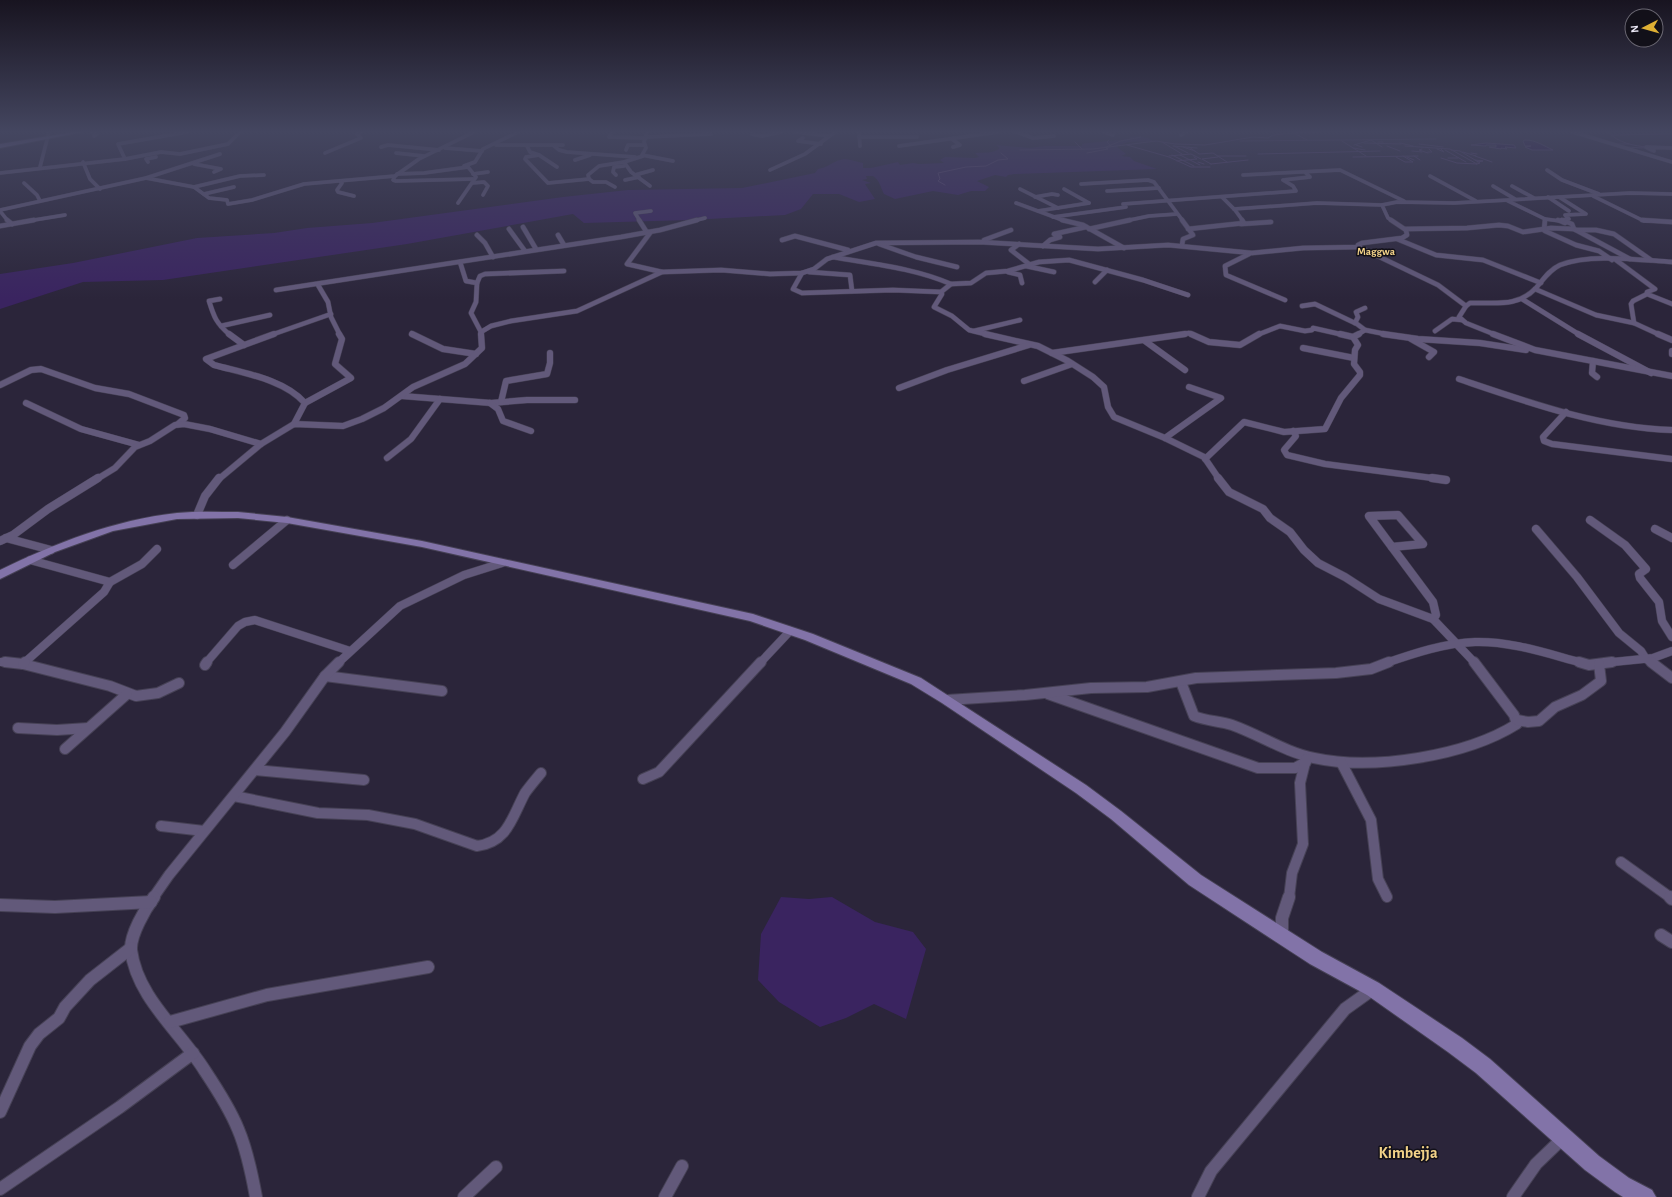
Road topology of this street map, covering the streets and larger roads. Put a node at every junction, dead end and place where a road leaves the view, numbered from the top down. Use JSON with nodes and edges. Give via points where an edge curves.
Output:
{"nodes":[{"id":1,"x":29,"y":188,"type":"edge"},
{"id":2,"x":108,"y":188,"type":"edge"},
{"id":3,"x":195,"y":188,"type":"edge"},
{"id":4,"x":230,"y":188,"type":"edge"},
{"id":5,"x":292,"y":188,"type":"edge"},
{"id":6,"x":339,"y":188,"type":"edge"},
{"id":7,"x":468,"y":188,"type":"edge"},
{"id":8,"x":487,"y":188,"type":"edge"},
{"id":9,"x":1159,"y":188,"type":"joint"},
{"id":10,"x":1294,"y":188,"type":"edge"},
{"id":11,"x":1378,"y":188,"type":"edge"},
{"id":12,"x":1451,"y":188,"type":"edge"},
{"id":13,"x":1496,"y":188,"type":"edge"},
{"id":14,"x":1515,"y":188,"type":"edge"},
{"id":15,"x":1582,"y":188,"type":"edge"},
{"id":16,"x":1020,"y":189,"type":"dead end"},
{"id":17,"x":1042,"y":189,"type":"dead end"},
{"id":18,"x":1064,"y":189,"type":"dead end"},
{"id":19,"x":100,"y":190,"type":"joint"},
{"id":20,"x":1107,"y":191,"type":"dead end"},
{"id":21,"x":204,"y":194,"type":"junction"},
{"id":22,"x":1672,"y":194,"type":"edge"},
{"id":23,"x":483,"y":195,"type":"dead end"},
{"id":24,"x":1592,"y":195,"type":"junction"},
{"id":25,"x":1601,"y":195,"type":"junction"},
{"id":26,"x":354,"y":196,"type":"dead end"},
{"id":27,"x":1558,"y":196,"type":"junction"},
{"id":28,"x":1035,"y":197,"type":"junction"},
{"id":29,"x":1222,"y":197,"type":"junction"},
{"id":30,"x":1548,"y":197,"type":"junction"},
{"id":31,"x":1534,"y":198,"type":"junction"},
{"id":32,"x":1515,"y":199,"type":"junction"},
{"id":33,"x":1167,"y":200,"type":"junction"},
{"id":34,"x":1507,"y":200,"type":"junction"},
{"id":35,"x":40,"y":201,"type":"junction"},
{"id":36,"x":249,"y":201,"type":"junction"},
{"id":37,"x":1408,"y":202,"type":"junction"},
{"id":38,"x":1476,"y":202,"type":"junction"},
{"id":39,"x":458,"y":203,"type":"dead end"},
{"id":40,"x":1016,"y":203,"type":"dead end"},
{"id":41,"x":1382,"y":205,"type":"junction"},
{"id":42,"x":243,"y":207,"type":"dead end"},
{"id":43,"x":1058,"y":208,"type":"junction"},
{"id":44,"x":1234,"y":209,"type":"junction"},
{"id":45,"x":0,"y":211,"type":"edge"},
{"id":46,"x":651,"y":211,"type":"dead end"},
{"id":47,"x":1038,"y":211,"type":"junction"},
{"id":48,"x":1569,"y":211,"type":"dead end"},
{"id":49,"x":1177,"y":214,"type":"junction"},
{"id":50,"x":65,"y":215,"type":"dead end"},
{"id":51,"x":1052,"y":217,"type":"junction"},
{"id":52,"x":705,"y":218,"type":"dead end"},
{"id":53,"x":1545,"y":219,"type":"junction"},
{"id":54,"x":1271,"y":222,"type":"dead end"},
{"id":55,"x":1672,"y":222,"type":"edge"},
{"id":56,"x":12,"y":224,"type":"junction"},
{"id":57,"x":1241,"y":224,"type":"junction"},
{"id":58,"x":0,"y":226,"type":"edge"},
{"id":59,"x":523,"y":226,"type":"dead end"},
{"id":60,"x":1088,"y":228,"type":"junction"},
{"id":61,"x":509,"y":229,"type":"dead end"},
{"id":62,"x":1188,"y":229,"type":"junction"},
{"id":63,"x":1405,"y":229,"type":"junction"},
{"id":64,"x":1574,"y":229,"type":"junction"},
{"id":65,"x":1011,"y":230,"type":"dead end"},
{"id":66,"x":1544,"y":230,"type":"junction"},
{"id":67,"x":649,"y":232,"type":"junction"},
{"id":68,"x":478,"y":235,"type":"dead end"},
{"id":69,"x":558,"y":235,"type":"dead end"},
{"id":70,"x":1396,"y":239,"type":"junction"},
{"id":71,"x":782,"y":240,"type":"dead end"},
{"id":72,"x":1596,"y":241,"type":"junction"},
{"id":73,"x":979,"y":242,"type":"junction"},
{"id":74,"x":1626,"y":242,"type":"junction"},
{"id":75,"x":876,"y":243,"type":"junction"},
{"id":76,"x":1019,"y":244,"type":"junction"},
{"id":77,"x":564,"y":245,"type":"junction"},
{"id":78,"x":1043,"y":246,"type":"junction"},
{"id":79,"x":1182,"y":246,"type":"junction"},
{"id":80,"x":1359,"y":247,"type":"junction"},
{"id":81,"x":1124,"y":248,"type":"junction"},
{"id":82,"x":536,"y":249,"type":"junction"},
{"id":83,"x":526,"y":251,"type":"junction"},
{"id":84,"x":849,"y":251,"type":"junction"},
{"id":85,"x":1252,"y":253,"type":"junction"},
{"id":86,"x":493,"y":257,"type":"junction"},
{"id":87,"x":832,"y":257,"type":"junction"},
{"id":88,"x":1614,"y":260,"type":"junction"},
{"id":89,"x":1632,"y":260,"type":"junction"},
{"id":90,"x":460,"y":262,"type":"junction"},
{"id":91,"x":1654,"y":262,"type":"junction"},
{"id":92,"x":1672,"y":262,"type":"edge"},
{"id":93,"x":1026,"y":265,"type":"junction"},
{"id":94,"x":957,"y":267,"type":"dead end"},
{"id":95,"x":1107,"y":270,"type":"junction"},
{"id":96,"x":564,"y":271,"type":"dead end"},
{"id":97,"x":662,"y":272,"type":"junction"},
{"id":98,"x":806,"y":272,"type":"junction"},
{"id":99,"x":1005,"y":272,"type":"junction"},
{"id":100,"x":1054,"y":272,"type":"dead end"},
{"id":101,"x":1095,"y":282,"type":"dead end"},
{"id":102,"x":477,"y":283,"type":"junction"},
{"id":103,"x":1022,"y":283,"type":"dead end"},
{"id":104,"x":1541,"y":283,"type":"junction"},
{"id":105,"x":951,"y":284,"type":"junction"},
{"id":106,"x":318,"y":285,"type":"junction"},
{"id":107,"x":1535,"y":289,"type":"junction"},
{"id":108,"x":276,"y":290,"type":"dead end"},
{"id":109,"x":852,"y":291,"type":"junction"},
{"id":110,"x":942,"y":292,"type":"junction"},
{"id":111,"x":1647,"y":294,"type":"junction"},
{"id":112,"x":1188,"y":295,"type":"dead end"},
{"id":113,"x":220,"y":299,"type":"dead end"},
{"id":114,"x":1285,"y":300,"type":"dead end"},
{"id":115,"x":1522,"y":300,"type":"junction"},
{"id":116,"x":1672,"y":304,"type":"edge"},
{"id":117,"x":1302,"y":306,"type":"dead end"},
{"id":118,"x":1466,"y":306,"type":"junction"},
{"id":119,"x":1365,"y":308,"type":"dead end"},
{"id":120,"x":331,"y":314,"type":"junction"},
{"id":121,"x":270,"y":315,"type":"dead end"},
{"id":122,"x":1020,"y":320,"type":"dead end"},
{"id":123,"x":1462,"y":320,"type":"junction"},
{"id":124,"x":1355,"y":323,"type":"junction"},
{"id":125,"x":1634,"y":323,"type":"junction"},
{"id":126,"x":221,"y":326,"type":"junction"},
{"id":127,"x":1365,"y":330,"type":"junction"},
{"id":128,"x":973,"y":331,"type":"junction"},
{"id":129,"x":1435,"y":331,"type":"dead end"},
{"id":130,"x":481,"y":332,"type":"junction"},
{"id":131,"x":412,"y":334,"type":"dead end"},
{"id":132,"x":1353,"y":337,"type":"junction"},
{"id":133,"x":1411,"y":338,"type":"junction"},
{"id":134,"x":1672,"y":340,"type":"edge"},
{"id":135,"x":1145,"y":341,"type":"junction"},
{"id":136,"x":244,"y":344,"type":"junction"},
{"id":137,"x":1030,"y":344,"type":"junction"},
{"id":138,"x":1303,"y":348,"type":"dead end"},
{"id":139,"x":1535,"y":350,"type":"junction"},
{"id":140,"x":550,"y":353,"type":"dead end"},
{"id":141,"x":1052,"y":353,"type":"junction"},
{"id":142,"x":476,"y":354,"type":"junction"},
{"id":143,"x":1429,"y":357,"type":"dead end"},
{"id":144,"x":1354,"y":358,"type":"junction"},
{"id":145,"x":1593,"y":361,"type":"junction"},
{"id":146,"x":1072,"y":364,"type":"junction"},
{"id":147,"x":1185,"y":370,"type":"dead end"},
{"id":148,"x":1651,"y":373,"type":"junction"},
{"id":149,"x":1672,"y":376,"type":"edge"},
{"id":150,"x":1597,"y":378,"type":"dead end"},
{"id":151,"x":1459,"y":379,"type":"dead end"},
{"id":152,"x":1024,"y":381,"type":"dead end"},
{"id":153,"x":0,"y":385,"type":"edge"},
{"id":154,"x":1189,"y":387,"type":"dead end"},
{"id":155,"x":899,"y":388,"type":"dead end"},
{"id":156,"x":402,"y":396,"type":"junction"},
{"id":157,"x":440,"y":399,"type":"junction"},
{"id":158,"x":575,"y":400,"type":"dead end"},
{"id":159,"x":501,"y":402,"type":"junction"},
{"id":160,"x":26,"y":403,"type":"dead end"},
{"id":161,"x":305,"y":403,"type":"junction"},
{"id":162,"x":490,"y":403,"type":"junction"},
{"id":163,"x":1566,"y":412,"type":"junction"},
{"id":164,"x":178,"y":424,"type":"junction"},
{"id":165,"x":294,"y":424,"type":"junction"},
{"id":166,"x":1672,"y":430,"type":"edge"},
{"id":167,"x":531,"y":431,"type":"dead end"},
{"id":168,"x":1294,"y":431,"type":"junction"},
{"id":169,"x":1165,"y":438,"type":"junction"},
{"id":170,"x":261,"y":444,"type":"junction"},
{"id":171,"x":139,"y":445,"type":"junction"},
{"id":172,"x":388,"y":458,"type":"dead end"},
{"id":173,"x":1205,"y":459,"type":"junction"},
{"id":174,"x":1672,"y":459,"type":"edge"},
{"id":175,"x":1446,"y":480,"type":"dead end"},
{"id":176,"x":198,"y":515,"type":"junction"},
{"id":177,"x":286,"y":520,"type":"junction"},
{"id":178,"x":1590,"y":520,"type":"dead end"},
{"id":179,"x":1536,"y":529,"type":"dead end"},
{"id":180,"x":1655,"y":529,"type":"dead end"},
{"id":181,"x":1672,"y":538,"type":"edge"},
{"id":182,"x":3,"y":540,"type":"edge"},
{"id":183,"x":1392,"y":547,"type":"junction"},
{"id":184,"x":157,"y":549,"type":"dead end"},
{"id":185,"x":51,"y":550,"type":"junction"},
{"id":186,"x":30,"y":560,"type":"junction"},
{"id":187,"x":502,"y":563,"type":"junction"},
{"id":188,"x":233,"y":565,"type":"dead end"},
{"id":189,"x":0,"y":575,"type":"edge"},
{"id":190,"x":110,"y":582,"type":"junction"},
{"id":191,"x":1432,"y":619,"type":"junction"},
{"id":192,"x":790,"y":631,"type":"junction"},
{"id":193,"x":1672,"y":637,"type":"edge"},
{"id":194,"x":1458,"y":644,"type":"junction"},
{"id":195,"x":350,"y":651,"type":"junction"},
{"id":196,"x":1672,"y":651,"type":"edge"},
{"id":197,"x":1646,"y":659,"type":"junction"},
{"id":198,"x":0,"y":662,"type":"edge"},
{"id":199,"x":23,"y":664,"type":"junction"},
{"id":200,"x":1599,"y":664,"type":"junction"},
{"id":201,"x":205,"y":665,"type":"dead end"},
{"id":202,"x":325,"y":676,"type":"junction"},
{"id":203,"x":1672,"y":678,"type":"edge"},
{"id":204,"x":1180,"y":682,"type":"junction"},
{"id":205,"x":179,"y":683,"type":"dead end"},
{"id":206,"x":442,"y":691,"type":"dead end"},
{"id":207,"x":1045,"y":693,"type":"junction"},
{"id":208,"x":127,"y":694,"type":"junction"},
{"id":209,"x":947,"y":700,"type":"junction"},
{"id":210,"x":1517,"y":720,"type":"junction"},
{"id":211,"x":18,"y":728,"type":"dead end"},
{"id":212,"x":88,"y":728,"type":"junction"},
{"id":213,"x":65,"y":749,"type":"dead end"},
{"id":214,"x":1306,"y":759,"type":"junction"},
{"id":215,"x":1341,"y":762,"type":"junction"},
{"id":216,"x":255,"y":770,"type":"junction"},
{"id":217,"x":542,"y":773,"type":"dead end"},
{"id":218,"x":643,"y":779,"type":"dead end"},
{"id":219,"x":364,"y":780,"type":"dead end"},
{"id":220,"x":234,"y":796,"type":"junction"},
{"id":221,"x":161,"y":826,"type":"dead end"},
{"id":222,"x":204,"y":831,"type":"junction"},
{"id":223,"x":1621,"y":862,"type":"dead end"},
{"id":224,"x":1387,"y":897,"type":"dead end"},
{"id":225,"x":1672,"y":899,"type":"edge"},
{"id":226,"x":151,"y":902,"type":"junction"},
{"id":227,"x":0,"y":905,"type":"edge"},
{"id":228,"x":1661,"y":935,"type":"dead end"},
{"id":229,"x":1282,"y":936,"type":"junction"},
{"id":230,"x":1672,"y":942,"type":"edge"},
{"id":231,"x":131,"y":948,"type":"junction"},
{"id":232,"x":428,"y":967,"type":"dead end"},
{"id":233,"x":1373,"y":989,"type":"junction"},
{"id":234,"x":170,"y":1022,"type":"junction"},
{"id":235,"x":193,"y":1054,"type":"junction"},
{"id":236,"x":0,"y":1112,"type":"edge"},
{"id":237,"x":1562,"y":1139,"type":"junction"},
{"id":238,"x":496,"y":1166,"type":"dead end"},
{"id":239,"x":682,"y":1166,"type":"dead end"},
{"id":240,"x":0,"y":1189,"type":"edge"},
{"id":241,"x":256,"y":1197,"type":"edge"},
{"id":242,"x":464,"y":1197,"type":"edge"},
{"id":243,"x":666,"y":1197,"type":"edge"},
{"id":244,"x":1198,"y":1197,"type":"edge"},
{"id":245,"x":1513,"y":1197,"type":"edge"},
{"id":246,"x":1645,"y":1197,"type":"edge"}],
"edges":[{"from":1,"to":35,"type":"street"},
{"from":2,"to":19,"type":"street"},
{"from":3,"to":21,"type":"street"},
{"from":4,"to":21,"type":"street"},
{"from":5,"to":36,"type":"street"},
{"from":6,"to":26,"type":"street","via":[[338,192]]},
{"from":7,"to":39,"type":"street"},
{"from":8,"to":23,"type":"street"},
{"from":9,"to":20,"type":"street"},
{"from":9,"to":33,"type":"street"},
{"from":10,"to":29,"type":"street","via":[[1296,191]]},
{"from":11,"to":37,"type":"street"},
{"from":12,"to":38,"type":"street"},
{"from":13,"to":32,"type":"street"},
{"from":14,"to":31,"type":"street"},
{"from":15,"to":25,"type":"street"},
{"from":16,"to":28,"type":"street"},
{"from":17,"to":28,"type":"street","via":[[1055,195]]},
{"from":18,"to":43,"type":"street","via":[[1090,203]]},
{"from":19,"to":35,"type":"street"},
{"from":21,"to":36,"type":"street","via":[[211,198],[227,200],[228,204]]},
{"from":22,"to":25,"type":"street"},
{"from":24,"to":25,"type":"street"},
{"from":24,"to":27,"type":"street"},
{"from":24,"to":55,"type":"street","via":[[1644,221]]},
{"from":27,"to":30,"type":"street"},
{"from":27,"to":64,"type":"street","via":[[1586,214],[1565,215],[1569,219],[1561,220],[1572,224]]},
{"from":28,"to":43,"type":"street"},
{"from":29,"to":33,"type":"street"},
{"from":29,"to":44,"type":"street"},
{"from":30,"to":31,"type":"street"},
{"from":30,"to":48,"type":"street"},
{"from":31,"to":32,"type":"street"},
{"from":32,"to":34,"type":"street"},
{"from":33,"to":49,"type":"street"},
{"from":33,"to":51,"type":"street"},
{"from":34,"to":38,"type":"street"},
{"from":34,"to":53,"type":"street"},
{"from":35,"to":45,"type":"street"},
{"from":36,"to":42,"type":"street"},
{"from":37,"to":38,"type":"street"},
{"from":37,"to":41,"type":"street"},
{"from":40,"to":47,"type":"street"},
{"from":41,"to":44,"type":"street","via":[[1317,203]]},
{"from":41,"to":63,"type":"street","via":[[1388,218]]},
{"from":43,"to":47,"type":"street"},
{"from":44,"to":57,"type":"street","via":[[1244,222]]},
{"from":45,"to":56,"type":"street"},
{"from":46,"to":67,"type":"street","via":[[635,213]]},
{"from":47,"to":51,"type":"street"},
{"from":49,"to":60,"type":"street","via":[[1149,216]]},
{"from":49,"to":62,"type":"street"},
{"from":50,"to":56,"type":"street"},
{"from":51,"to":60,"type":"street"},
{"from":52,"to":67,"type":"street"},
{"from":53,"to":64,"type":"street","via":[[1555,219]]},
{"from":53,"to":66,"type":"street"},
{"from":54,"to":57,"type":"street"},
{"from":56,"to":58,"type":"street"},
{"from":57,"to":62,"type":"street"},
{"from":59,"to":82,"type":"street"},
{"from":60,"to":78,"type":"street","via":[[1054,234],[1060,237],[1050,240]]},
{"from":60,"to":81,"type":"street"},
{"from":61,"to":83,"type":"street"},
{"from":62,"to":79,"type":"street","via":[[1192,236],[1183,239]]},
{"from":63,"to":66,"type":"street","via":[[1499,225],[1523,232]]},
{"from":63,"to":70,"type":"street","via":[[1406,236]]},
{"from":64,"to":66,"type":"street"},
{"from":64,"to":72,"type":"street"},
{"from":64,"to":74,"type":"street","via":[[1602,230]]},
{"from":65,"to":73,"type":"street"},
{"from":66,"to":88,"type":"street","via":[[1576,245],[1599,251]]},
{"from":67,"to":77,"type":"street"},
{"from":67,"to":97,"type":"street","via":[[648,237],[626,264]]},
{"from":68,"to":86,"type":"street"},
{"from":69,"to":77,"type":"street"},
{"from":70,"to":80,"type":"street","via":[[1368,242]]},
{"from":70,"to":104,"type":"street","via":[[1437,256],[1492,263]]},
{"from":71,"to":84,"type":"street","via":[[795,236]]},
{"from":72,"to":74,"type":"street"},
{"from":72,"to":89,"type":"street"},
{"from":73,"to":75,"type":"street"},
{"from":73,"to":76,"type":"street"},
{"from":74,"to":91,"type":"street"},
{"from":75,"to":84,"type":"street"},
{"from":75,"to":94,"type":"street","via":[[916,257]]},
{"from":76,"to":78,"type":"street"},
{"from":76,"to":93,"type":"street","via":[[1011,250]]},
{"from":77,"to":82,"type":"street"},
{"from":78,"to":81,"type":"street"},
{"from":79,"to":81,"type":"street"},
{"from":79,"to":85,"type":"street"},
{"from":80,"to":85,"type":"street"},
{"from":80,"to":118,"type":"street","via":[[1438,285]]},
{"from":82,"to":83,"type":"street"},
{"from":83,"to":86,"type":"street"},
{"from":84,"to":87,"type":"street"},
{"from":85,"to":114,"type":"street","via":[[1225,266],[1226,275]]},
{"from":86,"to":90,"type":"street"},
{"from":87,"to":98,"type":"street"},
{"from":87,"to":105,"type":"street","via":[[904,269]]},
{"from":88,"to":89,"type":"street"},
{"from":88,"to":104,"type":"street","via":[[1562,264],[1552,270]]},
{"from":88,"to":111,"type":"street","via":[[1656,289]]},
{"from":89,"to":91,"type":"street"},
{"from":90,"to":102,"type":"street","via":[[466,281]]},
{"from":90,"to":106,"type":"street"},
{"from":91,"to":92,"type":"street"},
{"from":93,"to":95,"type":"street","via":[[1069,260]]},
{"from":93,"to":99,"type":"street"},
{"from":93,"to":100,"type":"street"},
{"from":95,"to":101,"type":"street"},
{"from":95,"to":112,"type":"street"},
{"from":96,"to":102,"type":"street","via":[[484,274]]},
{"from":97,"to":98,"type":"street"},
{"from":97,"to":130,"type":"street","via":[[595,304],[572,312],[511,321],[491,326]]},
{"from":98,"to":109,"type":"street","via":[[850,276]]},
{"from":98,"to":109,"type":"street","via":[[794,289],[798,293]]},
{"from":99,"to":103,"type":"street","via":[[1019,274]]},
{"from":99,"to":105,"type":"street","via":[[985,273],[971,283]]},
{"from":102,"to":130,"type":"street","via":[[476,302],[471,313]]},
{"from":104,"to":107,"type":"street"},
{"from":105,"to":110,"type":"street"},
{"from":106,"to":108,"type":"street"},
{"from":106,"to":120,"type":"street","via":[[328,302]]},
{"from":107,"to":115,"type":"street"},
{"from":107,"to":125,"type":"street","via":[[1596,314]]},
{"from":109,"to":110,"type":"street"},
{"from":110,"to":128,"type":"street","via":[[934,307]]},
{"from":111,"to":116,"type":"street"},
{"from":111,"to":125,"type":"street","via":[[1631,304]]},
{"from":113,"to":126,"type":"street","via":[[209,301],[213,316]]},
{"from":115,"to":118,"type":"street","via":[[1470,303]]},
{"from":115,"to":148,"type":"street","via":[[1590,341]]},
{"from":117,"to":124,"type":"street","via":[[1315,304]]},
{"from":118,"to":123,"type":"street","via":[[1459,317]]},
{"from":119,"to":124,"type":"street","via":[[1356,312],[1358,317]]},
{"from":120,"to":136,"type":"street"},
{"from":120,"to":161,"type":"street","via":[[342,339],[335,364],[351,378]]},
{"from":121,"to":126,"type":"street"},
{"from":122,"to":128,"type":"street"},
{"from":123,"to":129,"type":"street","via":[[1452,319]]},
{"from":123,"to":139,"type":"street"},
{"from":124,"to":127,"type":"street"},
{"from":125,"to":134,"type":"street"},
{"from":126,"to":136,"type":"street"},
{"from":127,"to":132,"type":"street"},
{"from":127,"to":133,"type":"street"},
{"from":128,"to":137,"type":"street"},
{"from":130,"to":142,"type":"street","via":[[483,345]]},
{"from":131,"to":142,"type":"street","via":[[443,349]]},
{"from":132,"to":135,"type":"street","via":[[1322,329],[1313,328],[1304,332],[1282,326],[1250,338],[1240,346],[1209,342],[1189,333]]},
{"from":132,"to":144,"type":"street","via":[[1358,342]]},
{"from":133,"to":139,"type":"street","via":[[1474,342]]},
{"from":133,"to":143,"type":"street","via":[[1417,344],[1434,352]]},
{"from":135,"to":141,"type":"street"},
{"from":135,"to":147,"type":"street"},
{"from":136,"to":161,"type":"street","via":[[206,359],[214,365],[295,392]]},
{"from":137,"to":141,"type":"street"},
{"from":137,"to":155,"type":"street","via":[[947,369]]},
{"from":138,"to":144,"type":"street"},
{"from":139,"to":145,"type":"street"},
{"from":140,"to":159,"type":"street","via":[[547,374],[506,381]]},
{"from":141,"to":146,"type":"street"},
{"from":142,"to":156,"type":"street","via":[[465,364],[418,384]]},
{"from":144,"to":168,"type":"street","via":[[1360,375],[1341,398],[1325,429]]},
{"from":145,"to":148,"type":"street"},
{"from":145,"to":150,"type":"street","via":[[1592,373]]},
{"from":146,"to":152,"type":"street"},
{"from":146,"to":169,"type":"street","via":[[1104,387],[1108,407],[1114,417]]},
{"from":148,"to":149,"type":"street"},
{"from":151,"to":163,"type":"street"},
{"from":153,"to":164,"type":"street","via":[[31,370],[41,369],[68,380],[129,394],[161,405],[184,415],[185,418]]},
{"from":154,"to":169,"type":"street","via":[[1221,398]]},
{"from":156,"to":157,"type":"street"},
{"from":156,"to":165,"type":"street","via":[[352,424]]},
{"from":157,"to":162,"type":"street"},
{"from":157,"to":172,"type":"street","via":[[408,443]]},
{"from":158,"to":159,"type":"street"},
{"from":159,"to":162,"type":"street"},
{"from":160,"to":171,"type":"street","via":[[81,429]]},
{"from":161,"to":165,"type":"street"},
{"from":162,"to":167,"type":"street","via":[[498,409],[502,421]]},
{"from":163,"to":166,"type":"street","via":[[1631,427]]},
{"from":163,"to":174,"type":"street","via":[[1543,436],[1544,441]]},
{"from":164,"to":170,"type":"street","via":[[210,429]]},
{"from":164,"to":171,"type":"street"},
{"from":165,"to":170,"type":"street"},
{"from":168,"to":173,"type":"street","via":[[1281,432],[1244,422]]},
{"from":168,"to":175,"type":"street","via":[[1296,436],[1284,450],[1287,455],[1335,466]]},
{"from":169,"to":173,"type":"street"},
{"from":170,"to":176,"type":"street","via":[[213,485],[205,496]]},
{"from":171,"to":182,"type":"street","via":[[115,468]]},
{"from":173,"to":191,"type":"street","via":[[1229,492],[1263,509],[1270,518],[1290,532],[1318,564],[1345,577],[1379,599]]},
{"from":176,"to":177,"type":"street","via":[[238,515]]},
{"from":176,"to":185,"type":"street","via":[[111,528]]},
{"from":177,"to":187,"type":"street","via":[[362,532]]},
{"from":177,"to":188,"type":"street"},
{"from":178,"to":193,"type":"street","via":[[1625,545],[1646,569],[1639,574],[1640,578],[1659,602],[1658,610]]},
{"from":179,"to":197,"type":"street","via":[[1577,576],[1619,633],[1641,651]]},
{"from":180,"to":181,"type":"street"},
{"from":182,"to":185,"type":"street"},
{"from":183,"to":183,"type":"street","via":[[1370,520],[1369,516],[1398,515],[1423,544]]},
{"from":183,"to":191,"type":"street","via":[[1432,602],[1436,615]]},
{"from":184,"to":190,"type":"street","via":[[142,564]]},
{"from":185,"to":186,"type":"street"},
{"from":186,"to":189,"type":"street"},
{"from":186,"to":190,"type":"street"},
{"from":187,"to":192,"type":"street","via":[[753,618]]},
{"from":187,"to":195,"type":"street","via":[[457,578],[400,606]]},
{"from":190,"to":199,"type":"street","via":[[104,592]]},
{"from":191,"to":194,"type":"street"},
{"from":192,"to":209,"type":"street","via":[[916,681]]},
{"from":192,"to":218,"type":"street","via":[[660,772]]},
{"from":194,"to":200,"type":"street","via":[[1500,643],[1577,663]]},
{"from":194,"to":204,"type":"street","via":[[1421,652],[1371,669],[1336,673],[1196,678]]},
{"from":194,"to":210,"type":"street","via":[[1482,671]]},
{"from":195,"to":201,"type":"street","via":[[255,620],[238,626]]},
{"from":195,"to":202,"type":"street"},
{"from":196,"to":197,"type":"street","via":[[1663,656]]},
{"from":197,"to":200,"type":"street"},
{"from":197,"to":203,"type":"street"},
{"from":198,"to":199,"type":"street"},
{"from":199,"to":208,"type":"street","via":[[110,686]]},
{"from":200,"to":210,"type":"street","via":[[1601,681],[1582,695],[1555,707],[1539,721]]},
{"from":202,"to":206,"type":"street"},
{"from":202,"to":216,"type":"street"},
{"from":204,"to":207,"type":"street","via":[[1147,687],[1091,688]]},
{"from":204,"to":214,"type":"street","via":[[1194,716],[1232,726]]},
{"from":205,"to":208,"type":"street","via":[[146,696]]},
{"from":207,"to":209,"type":"street"},
{"from":207,"to":214,"type":"street","via":[[1258,768],[1295,768]]},
{"from":208,"to":212,"type":"street"},
{"from":209,"to":229,"type":"street","via":[[1081,789],[1195,880]]},
{"from":210,"to":215,"type":"street","via":[[1517,724],[1498,737],[1461,748],[1407,759]]},
{"from":211,"to":212,"type":"street"},
{"from":212,"to":213,"type":"street"},
{"from":214,"to":215,"type":"street"},
{"from":214,"to":229,"type":"street","via":[[1300,783],[1303,844],[1292,873],[1288,902],[1282,918]]},
{"from":215,"to":224,"type":"street","via":[[1370,819],[1375,842],[1377,878]]},
{"from":216,"to":219,"type":"street"},
{"from":216,"to":220,"type":"street"},
{"from":217,"to":220,"type":"street","via":[[526,792],[508,827],[496,842],[486,846],[476,846],[415,824],[368,815],[318,813]]},
{"from":220,"to":222,"type":"street"},
{"from":221,"to":222,"type":"street"},
{"from":222,"to":226,"type":"street"},
{"from":223,"to":225,"type":"street"},
{"from":226,"to":227,"type":"street","via":[[55,907]]},
{"from":226,"to":231,"type":"street","via":[[135,932]]},
{"from":228,"to":230,"type":"street"},
{"from":229,"to":233,"type":"street"},
{"from":231,"to":234,"type":"street","via":[[136,973],[148,994]]},
{"from":231,"to":236,"type":"street","via":[[90,980],[65,1007],[59,1018],[39,1034],[30,1046]]},
{"from":232,"to":234,"type":"street","via":[[267,996]]},
{"from":233,"to":237,"type":"street","via":[[1483,1066]]},
{"from":233,"to":244,"type":"street","via":[[1345,1009],[1211,1171]]},
{"from":234,"to":235,"type":"street"},
{"from":235,"to":240,"type":"street"},
{"from":235,"to":241,"type":"street","via":[[205,1070],[238,1129]]},
{"from":237,"to":245,"type":"street","via":[[1536,1164]]},
{"from":237,"to":246,"type":"street","via":[[1622,1185]]},
{"from":238,"to":242,"type":"street"},
{"from":239,"to":243,"type":"street"}]}
